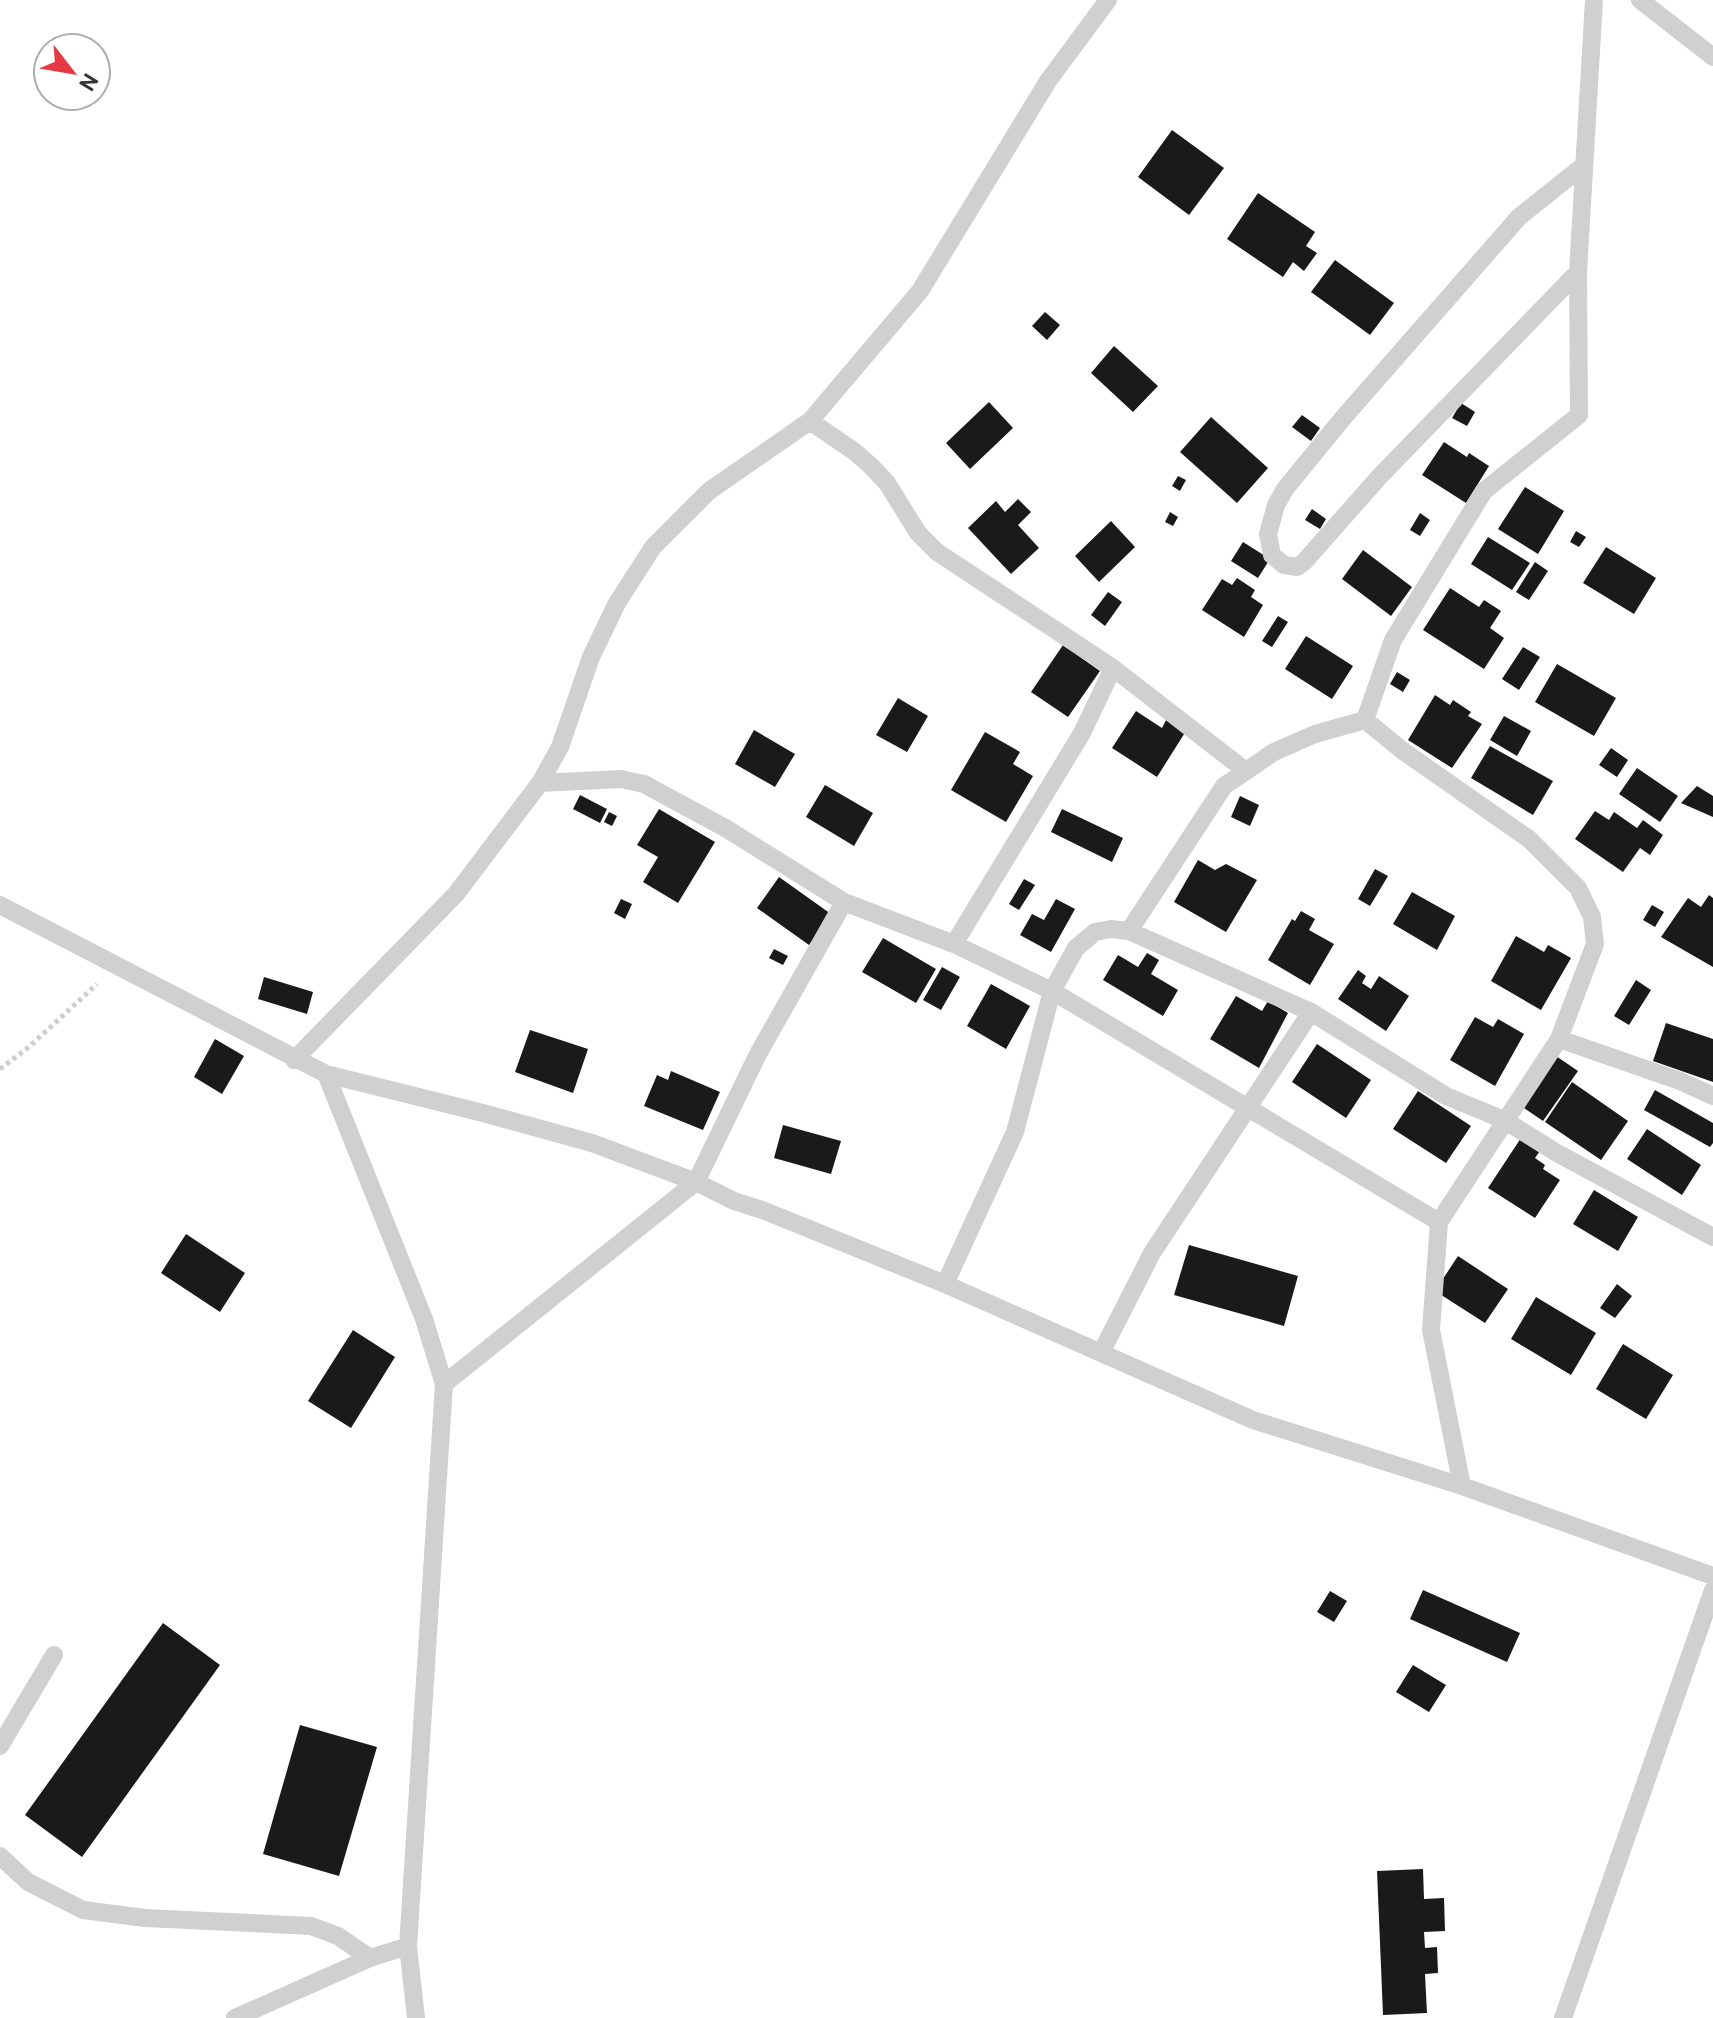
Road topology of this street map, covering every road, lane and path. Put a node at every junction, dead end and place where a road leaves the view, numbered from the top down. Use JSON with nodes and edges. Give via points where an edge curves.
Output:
{"nodes":[{"id":1,"x":1108,"y":0,"type":"edge"},
{"id":2,"x":1594,"y":0,"type":"edge"},
{"id":3,"x":1640,"y":0,"type":"edge"},
{"id":4,"x":1713,"y":57,"type":"edge"},
{"id":5,"x":1583,"y":166,"type":"junction"},
{"id":6,"x":1578,"y":272,"type":"junction"},
{"id":7,"x":810,"y":421,"type":"junction"},
{"id":8,"x":1113,"y":668,"type":"junction"},
{"id":9,"x":1365,"y":720,"type":"junction"},
{"id":10,"x":1246,"y":771,"type":"junction"},
{"id":11,"x":540,"y":783,"type":"junction"},
{"id":12,"x":844,"y":902,"type":"junction"},
{"id":13,"x":0,"y":905,"type":"edge"},
{"id":14,"x":1129,"y":931,"type":"junction"},
{"id":15,"x":954,"y":944,"type":"junction"},
{"id":16,"x":116,"y":967,"type":"junction"},
{"id":17,"x":1052,"y":991,"type":"junction"},
{"id":18,"x":1311,"y":1012,"type":"junction"},
{"id":19,"x":1559,"y":1039,"type":"junction"},
{"id":20,"x":294,"y":1060,"type":"junction"},
{"id":21,"x":0,"y":1069,"type":"edge"},
{"id":22,"x":326,"y":1074,"type":"junction"},
{"id":23,"x":1713,"y":1096,"type":"edge"},
{"id":24,"x":1246,"y":1108,"type":"junction"},
{"id":25,"x":1504,"y":1120,"type":"junction"},
{"id":26,"x":696,"y":1182,"type":"junction"},
{"id":27,"x":1439,"y":1222,"type":"junction"},
{"id":28,"x":1713,"y":1237,"type":"edge"},
{"id":29,"x":945,"y":1284,"type":"junction"},
{"id":30,"x":1101,"y":1353,"type":"junction"},
{"id":31,"x":444,"y":1384,"type":"junction"},
{"id":32,"x":1462,"y":1486,"type":"junction"},
{"id":33,"x":1713,"y":1576,"type":"edge"},
{"id":34,"x":1713,"y":1590,"type":"edge"},
{"id":35,"x":54,"y":1655,"type":"dead end"},
{"id":36,"x":0,"y":1746,"type":"edge"},
{"id":37,"x":0,"y":1856,"type":"edge"},
{"id":38,"x":408,"y":1946,"type":"junction"},
{"id":39,"x":370,"y":1958,"type":"junction"},
{"id":40,"x":235,"y":2018,"type":"edge"},
{"id":41,"x":416,"y":2018,"type":"edge"},
{"id":42,"x":1563,"y":2018,"type":"edge"}],
"edges":[{"from":1,"to":7,"type":"lane","via":[[1048,81],[920,291]]},
{"from":2,"to":5,"type":"lane"},
{"from":3,"to":4,"type":"lane"},
{"from":5,"to":6,"type":"lane"},
{"from":5,"to":6,"type":"lane","via":[[1519,217],[1285,489],[1268,534],[1272,555],[1284,565],[1304,562]]},
{"from":6,"to":9,"type":"lane","via":[[1579,415],[1484,491],[1393,640]]},
{"from":7,"to":8,"type":"lane","via":[[871,466],[937,552]]},
{"from":7,"to":11,"type":"lane","via":[[709,491],[653,547],[617,603],[560,747]]},
{"from":8,"to":10,"type":"lane"},
{"from":8,"to":15,"type":"lane","via":[[1082,733]]},
{"from":9,"to":10,"type":"lane","via":[[1315,734]]},
{"from":9,"to":19,"type":"lane","via":[[1529,839],[1578,888],[1592,917],[1595,944]]},
{"from":10,"to":14,"type":"lane","via":[[1224,786]]},
{"from":11,"to":12,"type":"lane","via":[[621,779],[644,784]]},
{"from":11,"to":20,"type":"lane","via":[[456,894]]},
{"from":12,"to":15,"type":"lane"},
{"from":12,"to":26,"type":"lane","via":[[758,1054]]},
{"from":13,"to":16,"type":"lane"},
{"from":14,"to":17,"type":"lane","via":[[1095,932],[1076,948]]},
{"from":14,"to":18,"type":"lane"},
{"from":15,"to":17,"type":"lane"},
{"from":16,"to":20,"type":"lane"},
{"from":16,"to":21,"type":"path"},
{"from":17,"to":24,"type":"lane"},
{"from":17,"to":29,"type":"lane","via":[[1015,1132]]},
{"from":18,"to":24,"type":"lane"},
{"from":18,"to":25,"type":"lane","via":[[1446,1096]]},
{"from":19,"to":23,"type":"lane"},
{"from":19,"to":25,"type":"lane"},
{"from":20,"to":22,"type":"lane"},
{"from":22,"to":26,"type":"lane","via":[[592,1143]]},
{"from":22,"to":31,"type":"lane","via":[[424,1319]]},
{"from":24,"to":27,"type":"lane"},
{"from":24,"to":30,"type":"lane","via":[[1152,1253]]},
{"from":25,"to":27,"type":"lane"},
{"from":25,"to":28,"type":"lane"},
{"from":26,"to":29,"type":"lane"},
{"from":26,"to":31,"type":"lane"},
{"from":27,"to":32,"type":"lane","via":[[1431,1330]]},
{"from":29,"to":30,"type":"lane"},
{"from":30,"to":32,"type":"lane","via":[[1253,1420]]},
{"from":31,"to":38,"type":"lane"},
{"from":32,"to":33,"type":"lane"},
{"from":34,"to":42,"type":"lane"},
{"from":35,"to":36,"type":"lane"},
{"from":37,"to":39,"type":"lane","via":[[28,1882],[83,1910],[311,1926],[338,1936]]},
{"from":38,"to":39,"type":"lane"},
{"from":38,"to":41,"type":"lane"},
{"from":39,"to":40,"type":"lane"}]}
